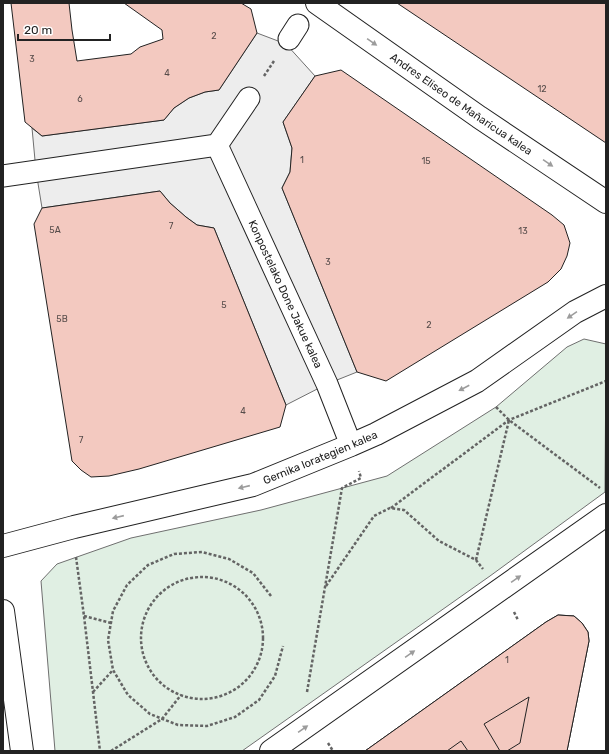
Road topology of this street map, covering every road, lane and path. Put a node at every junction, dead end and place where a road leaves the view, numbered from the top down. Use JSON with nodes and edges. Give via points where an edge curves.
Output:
{"nodes":[{"id":1,"x":317,"y":3,"type":"edge"},
{"id":2,"x":342,"y":13,"type":"edge"},
{"id":3,"x":294,"y":32,"type":"dead end"},
{"id":4,"x":249,"y":98,"type":"joint"},
{"id":5,"x":217,"y":145,"type":"junction"},
{"id":6,"x":3,"y":176,"type":"edge"},
{"id":7,"x":606,"y":202,"type":"edge"},
{"id":8,"x":606,"y":296,"type":"edge"},
{"id":9,"x":606,"y":381,"type":"edge"},
{"id":10,"x":496,"y":407,"type":"dead end"},
{"id":11,"x":509,"y":420,"type":"junction"},
{"id":12,"x":351,"y":445,"type":"junction"},
{"id":13,"x":605,"y":492,"type":"edge"},
{"id":14,"x":390,"y":508,"type":"junction"},
{"id":15,"x":606,"y":515,"type":"edge"},
{"id":16,"x":3,"y":546,"type":"edge"},
{"id":17,"x":76,"y":557,"type":"dead end"},
{"id":18,"x":476,"y":560,"type":"junction"},
{"id":19,"x":324,"y":588,"type":"junction"},
{"id":20,"x":499,"y":590,"type":"junction"},
{"id":21,"x":271,"y":596,"type":"dead end"},
{"id":22,"x":3,"y":611,"type":"edge"},
{"id":23,"x":84,"y":616,"type":"junction"},
{"id":24,"x":518,"y":620,"type":"dead end"},
{"id":25,"x":111,"y":623,"type":"junction"},
{"id":26,"x":283,"y":646,"type":"dead end"},
{"id":27,"x":113,"y":670,"type":"junction"},
{"id":28,"x":93,"y":692,"type":"junction"},
{"id":29,"x":181,"y":696,"type":"junction"},
{"id":30,"x":162,"y":719,"type":"junction"},
{"id":31,"x":314,"y":721,"type":"junction"},
{"id":32,"x":22,"y":751,"type":"edge"},
{"id":33,"x":100,"y":751,"type":"edge"},
{"id":34,"x":111,"y":751,"type":"edge"},
{"id":35,"x":271,"y":751,"type":"edge"},
{"id":36,"x":333,"y":751,"type":"edge"}],
"edges":[{"from":1,"to":2,"type":"main road","name":"Andres Eliseo de Mañaricua kalea"},
{"from":2,"to":7,"type":"main road","name":"Andres Eliseo de Mañaricua kalea","one_way":true,"via":[[473,113]]},
{"from":3,"to":4,"type":"path"},
{"from":4,"to":5,"type":"street"},
{"from":5,"to":6,"type":"street"},
{"from":5,"to":12,"type":"street","name":"Konpostelako Done Jakue kalea","via":[[327,384]]},
{"from":8,"to":12,"type":"main road","name":"Gernika lorategien kalea","one_way":true,"via":[[575,312],[477,381]]},
{"from":9,"to":11,"type":"path"},
{"from":10,"to":11,"type":"path"},
{"from":11,"to":13,"type":"path"},
{"from":11,"to":14,"type":"path"},
{"from":11,"to":18,"type":"path"},
{"from":12,"to":16,"type":"main road","name":"Gernika lorategien kalea","one_way":true,"via":[[253,485]]},
{"from":12,"to":19,"type":"path","via":[[361,478],[342,488]]},
{"from":14,"to":18,"type":"path","via":[[404,510],[439,541]]},
{"from":14,"to":19,"type":"path","via":[[374,516]]},
{"from":20,"to":15,"type":"main road","one_way":true},
{"from":17,"to":23,"type":"path"},
{"from":18,"to":20,"type":"path"},
{"from":19,"to":31,"type":"path","via":[[304,708]]},
{"from":20,"to":24,"type":"path"},
{"from":31,"to":20,"type":"main road","one_way":true},
{"from":21,"to":25,"type":"path","via":[[253,573],[229,559],[202,552],[174,554],[148,565],[127,585],[113,611]]},
{"from":22,"to":32,"type":"main road"},
{"from":23,"to":25,"type":"path"},
{"from":23,"to":28,"type":"path"},
{"from":25,"to":27,"type":"path","via":[[108,640]]},
{"from":26,"to":30,"type":"path","via":[[274,676],[259,700],[235,717],[207,726],[178,725]]},
{"from":27,"to":28,"type":"path"},
{"from":27,"to":30,"type":"path","via":[[128,695],[150,714]]},
{"from":28,"to":33,"type":"path"},
{"from":29,"to":29,"type":"path","via":[[201,700],[222,696],[240,686],[254,672],[262,654],[264,634],[260,615],[249,598],[234,585],[216,578],[197,577],[177,582],[161,593],[148,609],[144,622],[142,650],[150,669],[163,685]]},
{"from":29,"to":30,"type":"path"},
{"from":30,"to":34,"type":"path"},
{"from":35,"to":31,"type":"main road","one_way":true},
{"from":31,"to":36,"type":"path"}]}
